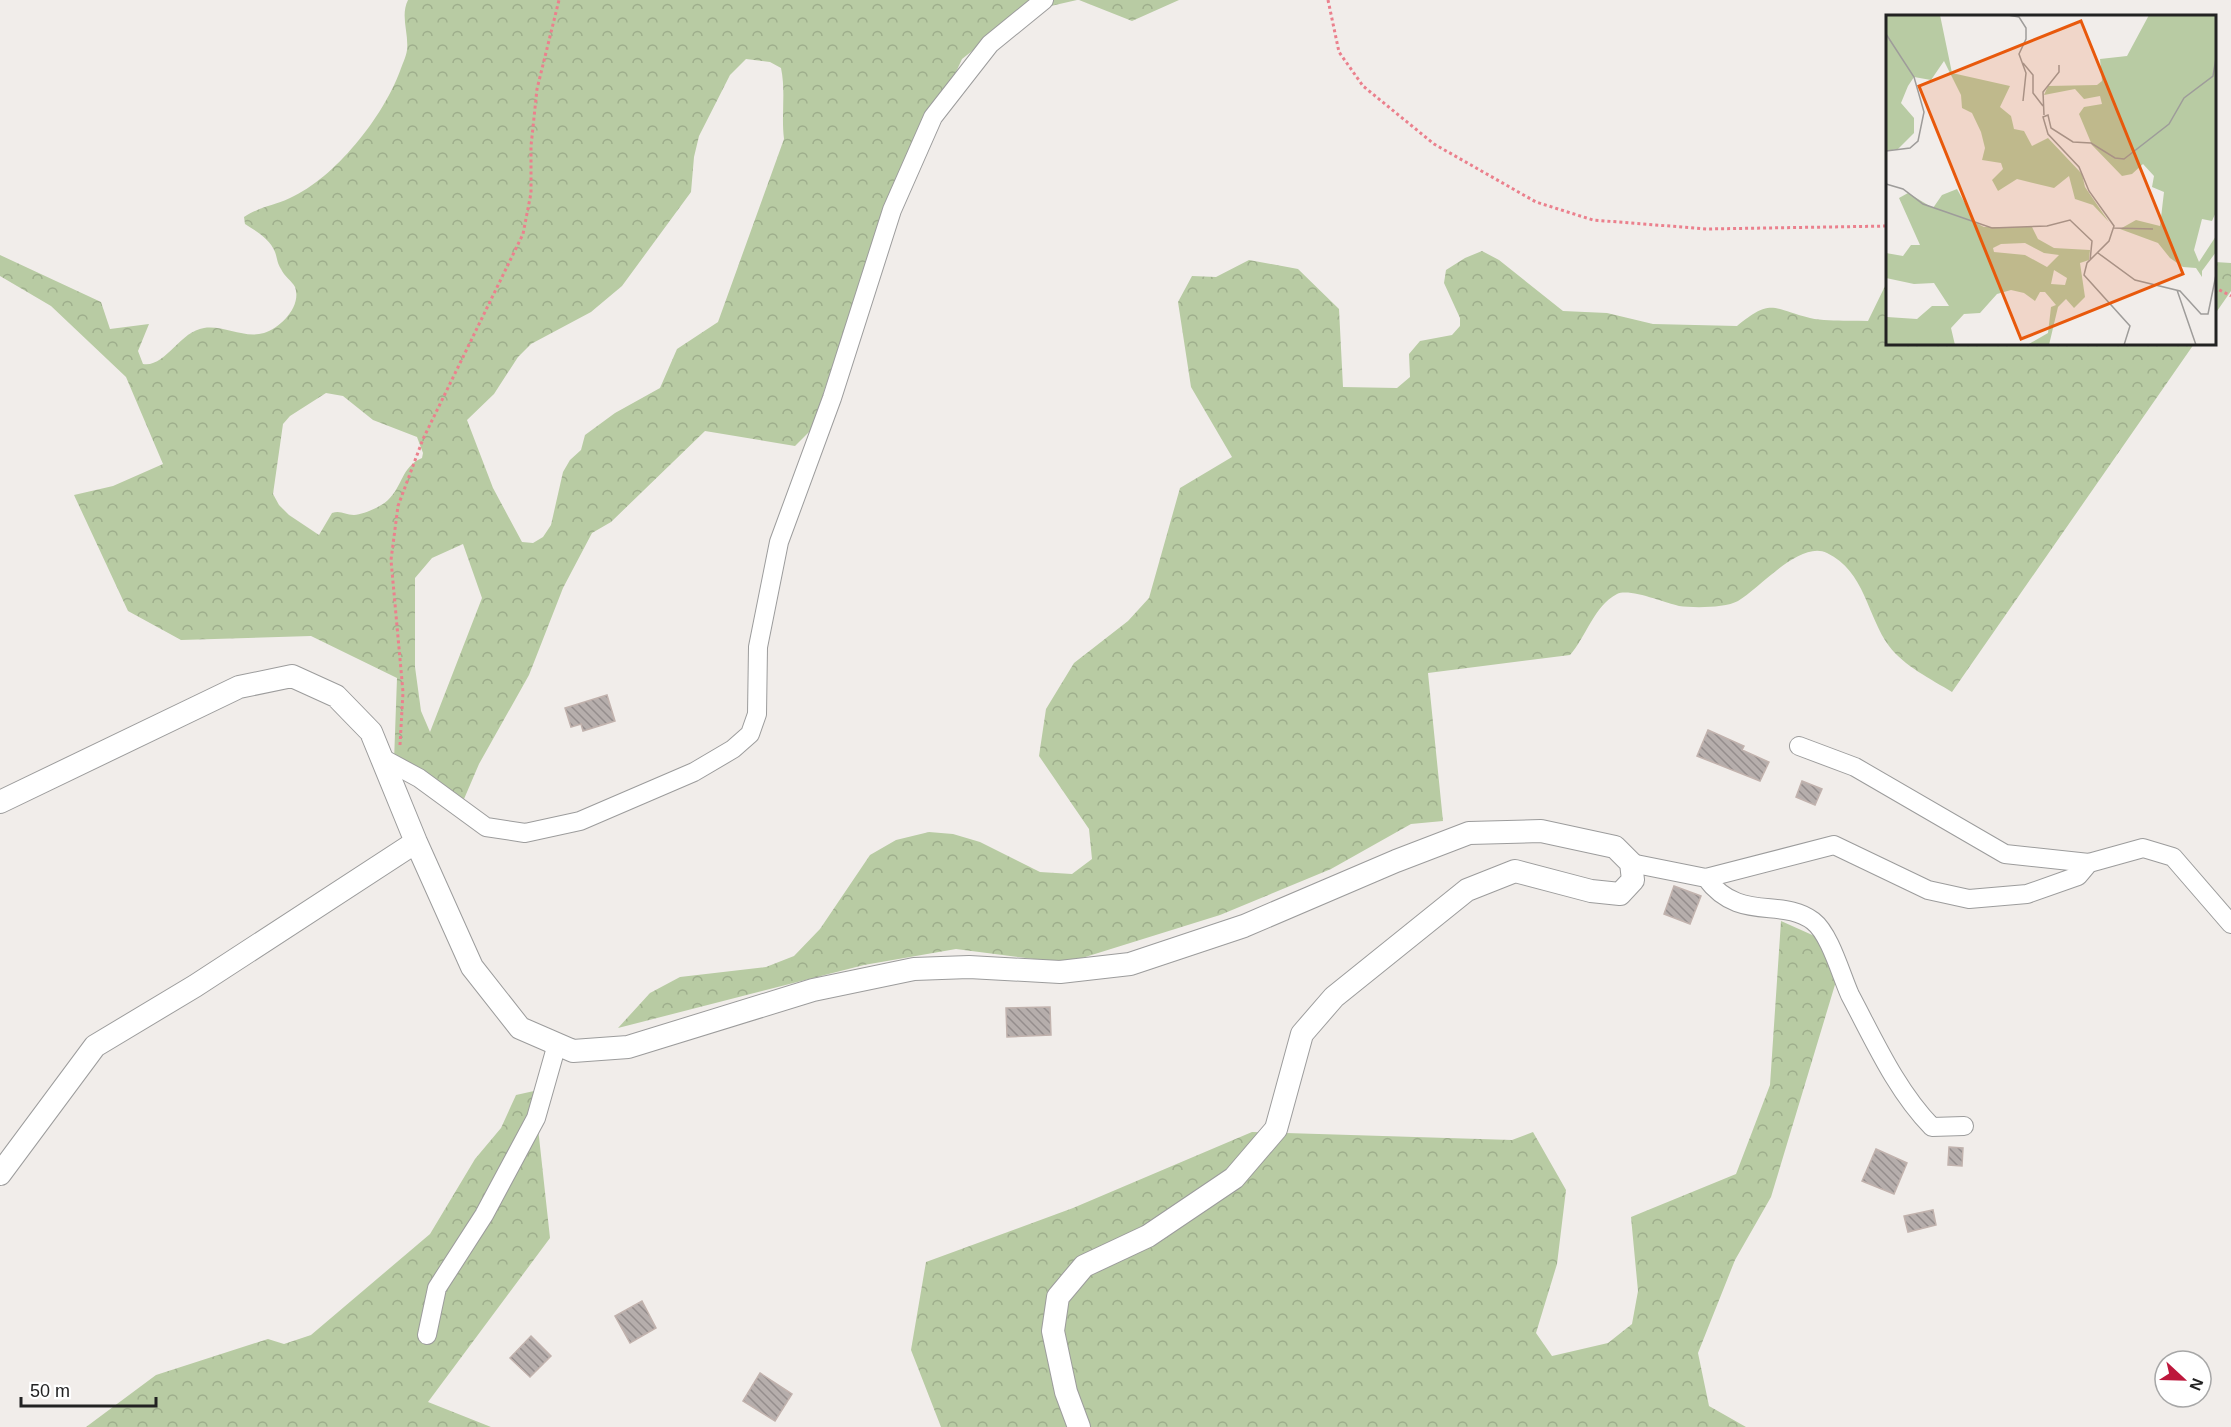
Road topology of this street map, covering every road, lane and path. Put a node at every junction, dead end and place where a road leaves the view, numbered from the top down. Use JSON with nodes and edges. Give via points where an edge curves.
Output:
{"nodes":[{"id":1,"x":559,"y":0,"type":"edge"},
{"id":2,"x":1044,"y":0,"type":"edge"},
{"id":3,"x":1328,"y":0,"type":"edge"},
{"id":4,"x":1886,"y":226,"type":"edge"},
{"id":5,"x":2216,"y":288,"type":"edge"},
{"id":6,"x":2231,"y":296,"type":"edge"},
{"id":7,"x":1800,"y":746,"type":"dead end"},
{"id":8,"x":390,"y":763,"type":"junction"},
{"id":9,"x":0,"y":802,"type":"edge"},
{"id":10,"x":416,"y":842,"type":"junction"},
{"id":11,"x":1631,"y":863,"type":"junction"},
{"id":12,"x":2090,"y":863,"type":"junction"},
{"id":13,"x":1706,"y":878,"type":"junction"},
{"id":14,"x":2231,"y":924,"type":"edge"},
{"id":15,"x":557,"y":1044,"type":"junction"},
{"id":16,"x":1964,"y":1126,"type":"dead end"},
{"id":17,"x":0,"y":1174,"type":"edge"},
{"id":18,"x":428,"y":1335,"type":"dead end"},
{"id":19,"x":1079,"y":1427,"type":"edge"}],
"edges":[{"from":1,"to":8,"type":"path","via":[[537,89],[531,193],[524,234],[423,439],[398,506],[391,560],[403,692]]},
{"from":2,"to":8,"type":"street","via":[[990,44],[933,117],[892,210],[832,398],[779,542],[758,647],[757,714],[750,734],[694,772],[580,821],[525,833],[486,827],[419,778]]},
{"from":3,"to":4,"type":"path","via":[[1340,52],[1363,86],[1434,144],[1536,202],[1593,220],[1707,229]]},
{"from":5,"to":6,"type":"path"},
{"from":7,"to":12,"type":"street","via":[[1855,767],[2005,854]]},
{"from":8,"to":9,"type":"street","via":[[370,732],[336,696],[292,676],[239,687]]},
{"from":8,"to":10,"type":"street"},
{"from":10,"to":15,"type":"street","via":[[472,967],[520,1028]]},
{"from":10,"to":17,"type":"street","via":[[195,986],[94,1046]]},
{"from":11,"to":13,"type":"street"},
{"from":11,"to":15,"type":"street","via":[[1615,847],[1541,831],[1469,833],[1244,926],[1130,964],[1060,972],[969,967],[914,969],[813,990],[628,1047],[573,1051]]},
{"from":11,"to":19,"type":"street","via":[[1633,880],[1620,894],[1591,891],[1515,871],[1467,890],[1334,997],[1302,1034],[1276,1129],[1233,1178],[1148,1236],[1084,1266],[1058,1297],[1053,1331],[1066,1392]]},
{"from":12,"to":13,"type":"street","via":[[2078,876],[2027,894],[1969,899],[1928,890],[1834,845]]},
{"from":12,"to":14,"type":"street","via":[[2143,848],[2173,857]]},
{"from":13,"to":16,"type":"street","via":[[1717,893],[1750,907],[1792,913],[1813,921],[1910,1104],[1932,1127]]},
{"from":15,"to":18,"type":"street","via":[[536,1118],[484,1215],[437,1288]]}]}
